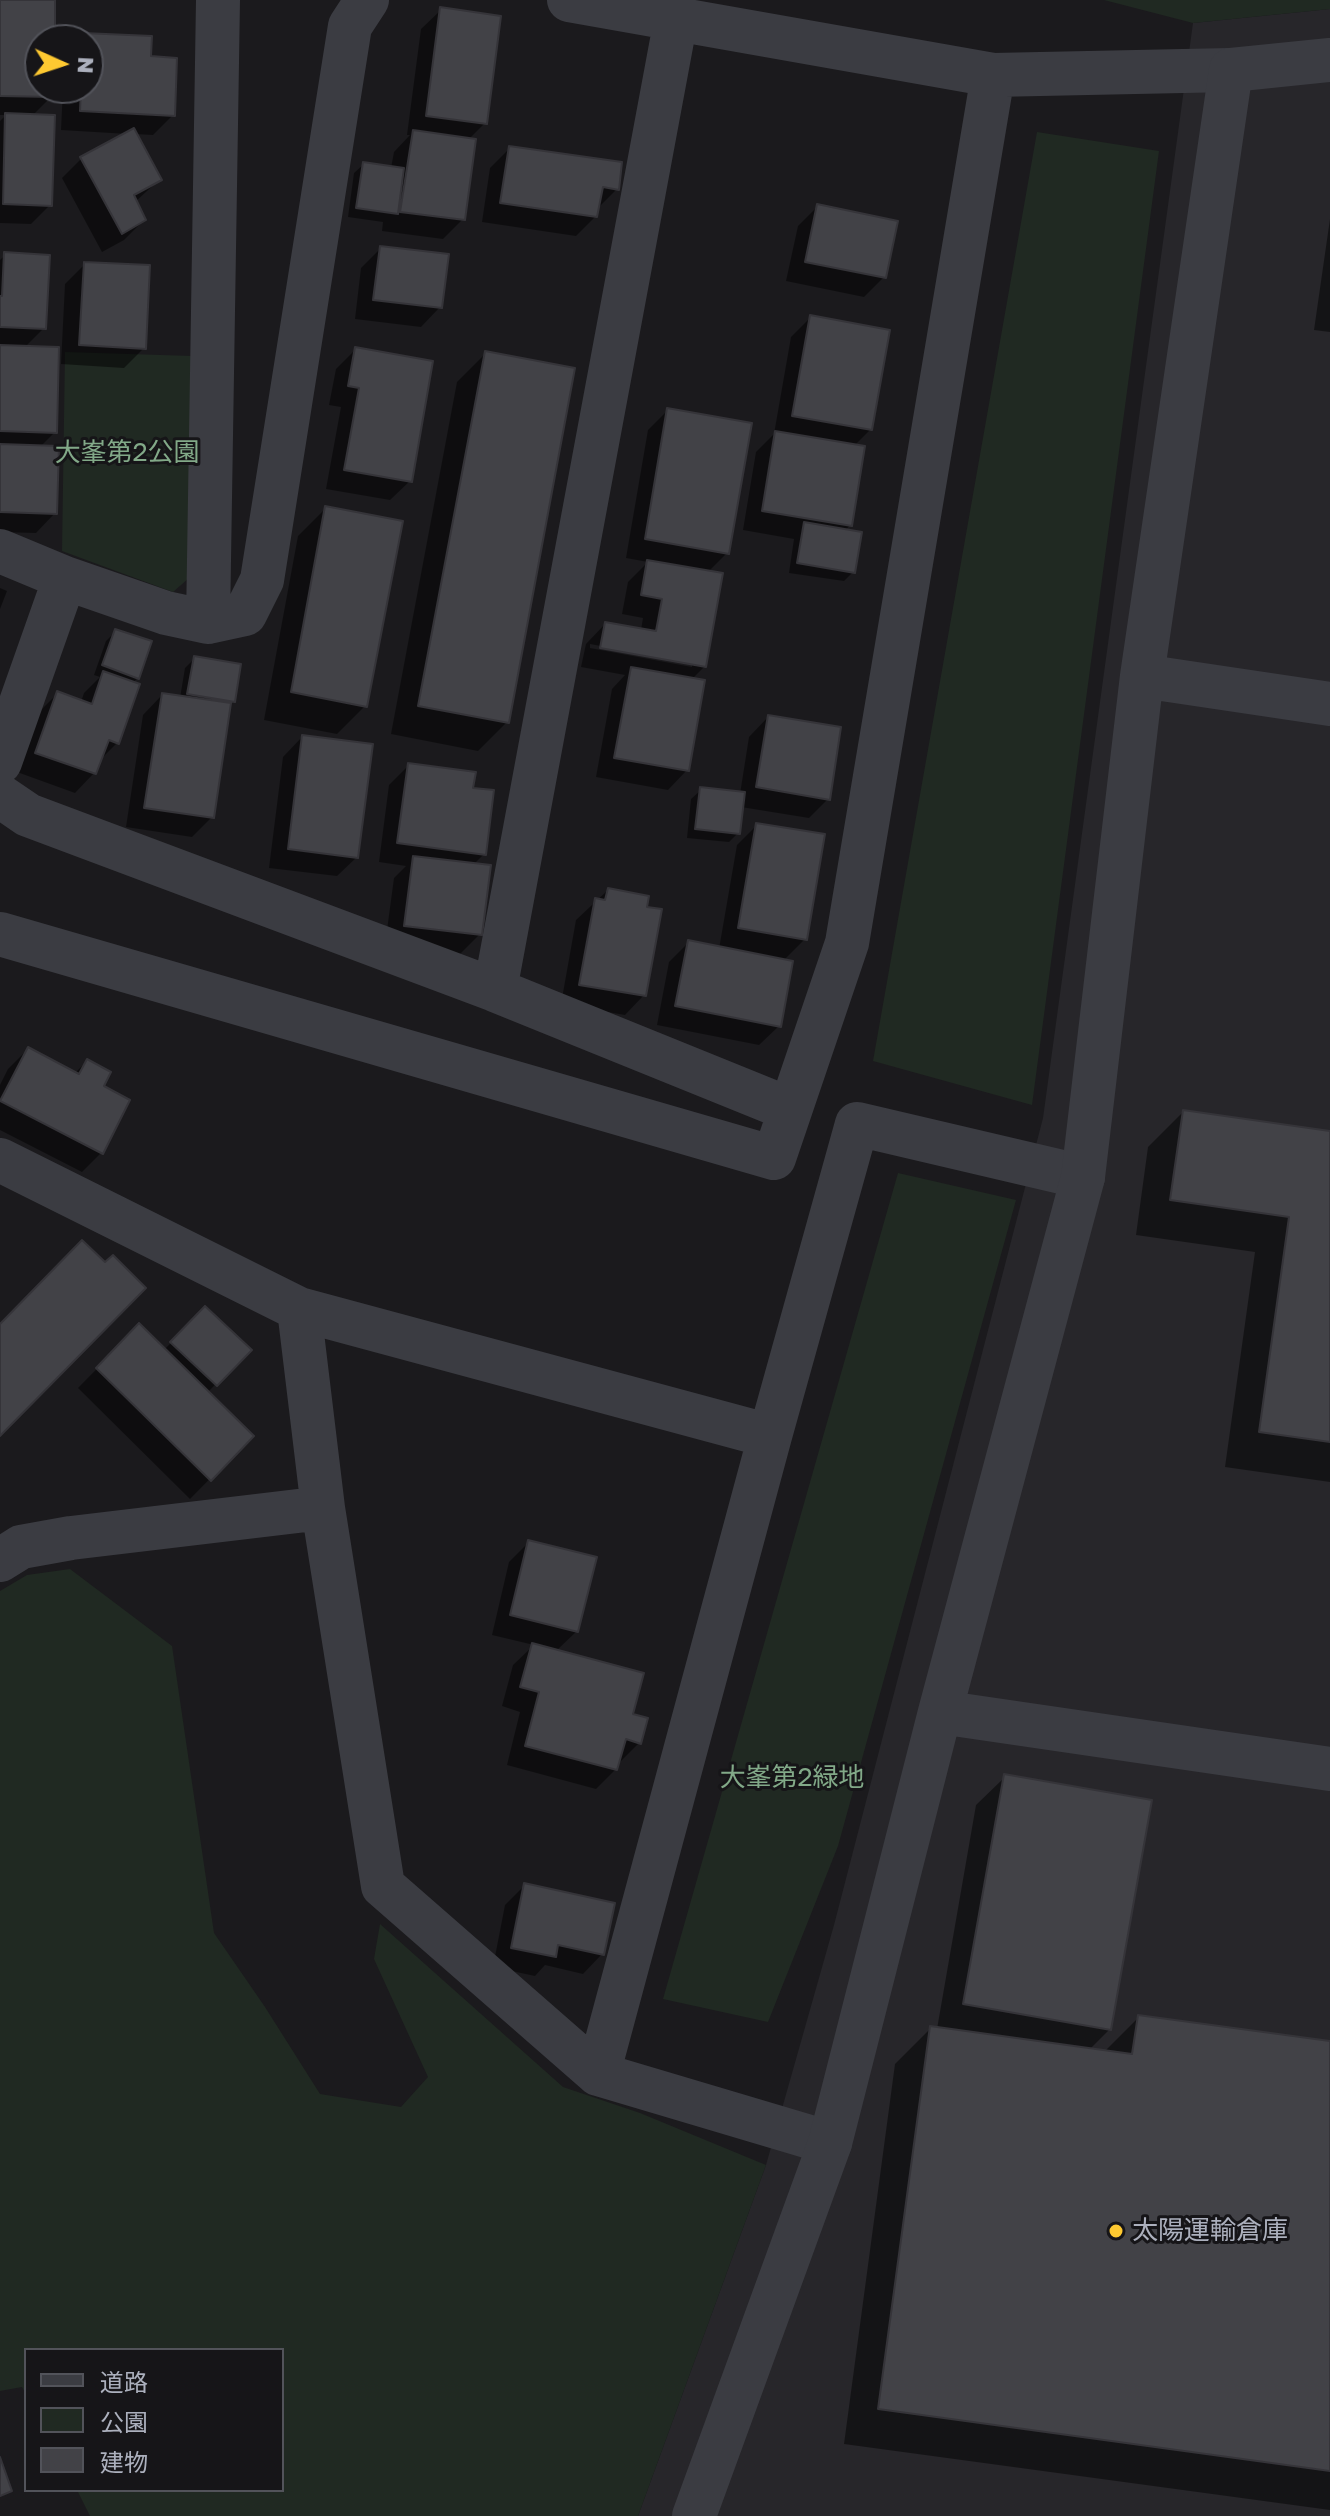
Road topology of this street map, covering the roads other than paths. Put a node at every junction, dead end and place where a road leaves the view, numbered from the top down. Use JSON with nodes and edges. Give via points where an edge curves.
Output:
{"nodes":[{"id":1,"x":218,"y":0,"type":"edge"},
{"id":2,"x":367,"y":0,"type":"edge"},
{"id":3,"x":569,"y":0,"type":"edge"},
{"id":4,"x":676,"y":19,"type":"junction"},
{"id":5,"x":1330,"y":60,"type":"edge"},
{"id":6,"x":1231,"y":70,"type":"junction"},
{"id":7,"x":993,"y":75,"type":"junction"},
{"id":8,"x":0,"y":551,"type":"edge"},
{"id":9,"x":65,"y":578,"type":"junction"},
{"id":10,"x":208,"y":622,"type":"junction"},
{"id":11,"x":1142,"y":676,"type":"junction"},
{"id":12,"x":1330,"y":704,"type":"edge"},
{"id":13,"x":0,"y":762,"type":"edge"},
{"id":14,"x":0,"y":796,"type":"edge"},
{"id":15,"x":0,"y":934,"type":"edge"},
{"id":16,"x":495,"y":990,"type":"junction"},
{"id":17,"x":789,"y":1109,"type":"junction"},
{"id":18,"x":0,"y":1160,"type":"edge"},
{"id":19,"x":1083,"y":1177,"type":"junction"},
{"id":20,"x":299,"y":1309,"type":"junction"},
{"id":21,"x":770,"y":1436,"type":"junction"},
{"id":22,"x":323,"y":1508,"type":"junction"},
{"id":23,"x":0,"y":1560,"type":"edge"},
{"id":24,"x":940,"y":1712,"type":"junction"},
{"id":25,"x":1330,"y":1769,"type":"edge"},
{"id":26,"x":598,"y":2074,"type":"junction"},
{"id":27,"x":830,"y":2143,"type":"junction"},
{"id":28,"x":694,"y":2516,"type":"edge"}],
"edges":[{"from":1,"to":10,"type":"street"},
{"from":2,"to":10,"type":"street","via":[[350,26],[262,580],[245,614]]},
{"from":3,"to":4,"type":"street"},
{"from":4,"to":7,"type":"street"},
{"from":4,"to":16,"type":"street"},
{"from":5,"to":6,"type":"street"},
{"from":6,"to":7,"type":"street"},
{"from":6,"to":11,"type":"street"},
{"from":7,"to":17,"type":"street","via":[[847,943]]},
{"from":8,"to":9,"type":"street"},
{"from":9,"to":10,"type":"street"},
{"from":9,"to":13,"type":"street"},
{"from":11,"to":12,"type":"street"},
{"from":11,"to":19,"type":"street"},
{"from":14,"to":16,"type":"street","via":[[28,815]]},
{"from":15,"to":17,"type":"street","via":[[774,1158]]},
{"from":16,"to":17,"type":"street"},
{"from":18,"to":20,"type":"street"},
{"from":19,"to":21,"type":"street","via":[[857,1124]]},
{"from":19,"to":24,"type":"street"},
{"from":20,"to":21,"type":"street"},
{"from":20,"to":22,"type":"street"},
{"from":21,"to":26,"type":"street"},
{"from":22,"to":23,"type":"street","via":[[71,1538],[21,1547]]},
{"from":22,"to":26,"type":"street","via":[[383,1886]]},
{"from":24,"to":25,"type":"street"},
{"from":24,"to":27,"type":"street"},
{"from":26,"to":27,"type":"street"},
{"from":27,"to":28,"type":"street"}]}
